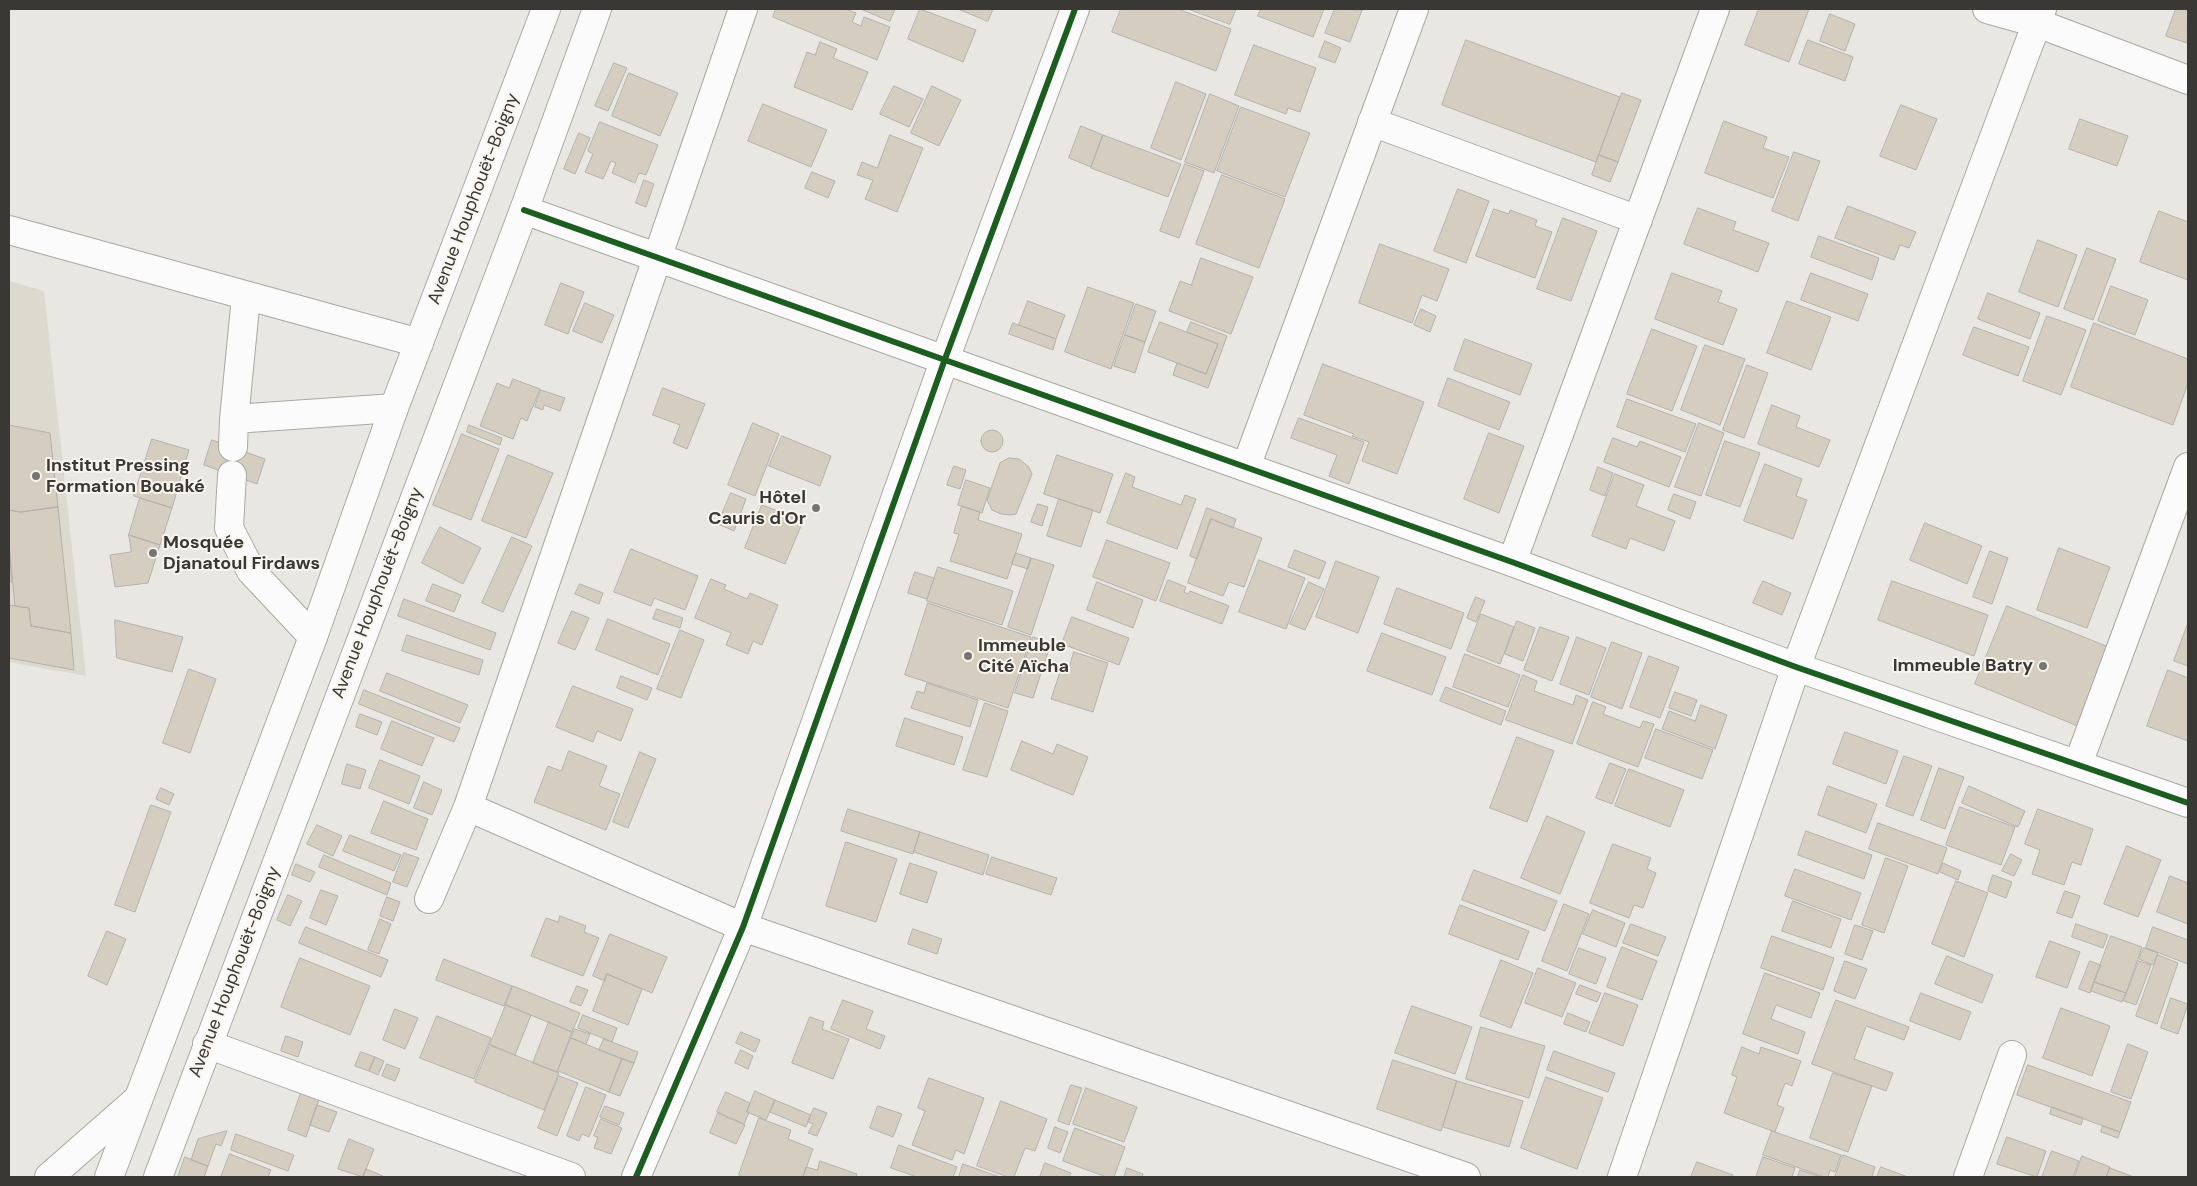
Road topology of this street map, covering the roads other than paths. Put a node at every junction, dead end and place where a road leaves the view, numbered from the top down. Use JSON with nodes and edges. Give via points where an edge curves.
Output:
{"nodes":[{"id":1,"x":546,"y":9,"type":"edge"},
{"id":2,"x":597,"y":9,"type":"edge"},
{"id":3,"x":744,"y":9,"type":"edge"},
{"id":4,"x":1075,"y":9,"type":"edge"},
{"id":5,"x":1414,"y":9,"type":"edge"},
{"id":6,"x":1716,"y":9,"type":"edge"},
{"id":7,"x":1987,"y":9,"type":"edge"},
{"id":8,"x":2040,"y":16,"type":"edge"},
{"id":9,"x":2188,"y":80,"type":"edge"},
{"id":10,"x":1372,"y":122,"type":"junction"},
{"id":11,"x":524,"y":210,"type":"junction"},
{"id":12,"x":1638,"y":220,"type":"junction"},
{"id":13,"x":9,"y":230,"type":"edge"},
{"id":14,"x":657,"y":258,"type":"junction"},
{"id":15,"x":246,"y":297,"type":"junction"},
{"id":16,"x":419,"y":343,"type":"junction"},
{"id":17,"x":944,"y":359,"type":"junction"},
{"id":18,"x":394,"y":408,"type":"junction"},
{"id":19,"x":234,"y":419,"type":"junction"},
{"id":20,"x":233,"y":448,"type":"dead end"},
{"id":21,"x":1246,"y":467,"type":"junction"},
{"id":22,"x":2188,"y":467,"type":"edge"},
{"id":23,"x":232,"y":476,"type":"dead end"},
{"id":24,"x":1512,"y":562,"type":"junction"},
{"id":25,"x":312,"y":637,"type":"junction"},
{"id":26,"x":1796,"y":667,"type":"junction"},
{"id":27,"x":2078,"y":764,"type":"junction"},
{"id":28,"x":2188,"y":803,"type":"edge"},
{"id":29,"x":468,"y":807,"type":"junction"},
{"id":30,"x":429,"y":899,"type":"dead end"},
{"id":31,"x":744,"y":927,"type":"junction"},
{"id":32,"x":208,"y":1044,"type":"junction"},
{"id":33,"x":2012,"y":1055,"type":"dead end"},
{"id":34,"x":138,"y":1099,"type":"junction"},
{"id":35,"x":49,"y":1177,"type":"edge"},
{"id":36,"x":109,"y":1177,"type":"edge"},
{"id":37,"x":158,"y":1177,"type":"edge"},
{"id":38,"x":570,"y":1177,"type":"edge"},
{"id":39,"x":636,"y":1177,"type":"edge"},
{"id":40,"x":1466,"y":1177,"type":"edge"},
{"id":41,"x":1622,"y":1177,"type":"edge"},
{"id":42,"x":1968,"y":1177,"type":"edge"}],
"edges":[{"from":1,"to":16,"type":"main road","name":"Avenue Houphouët-Boigny"},
{"from":2,"to":11,"type":"main road","name":"Avenue Houphouët-Boigny"},
{"from":3,"to":14,"type":"main road"},
{"from":4,"to":17,"type":"main road"},
{"from":5,"to":10,"type":"main road"},
{"from":6,"to":12,"type":"main road"},
{"from":7,"to":8,"type":"main road"},
{"from":8,"to":9,"type":"main road"},
{"from":8,"to":26,"type":"main road"},
{"from":10,"to":12,"type":"main road"},
{"from":10,"to":21,"type":"main road"},
{"from":11,"to":14,"type":"main road"},
{"from":11,"to":32,"type":"main road","name":"Avenue Houphouët-Boigny"},
{"from":12,"to":24,"type":"main road"},
{"from":13,"to":15,"type":"main road"},
{"from":14,"to":17,"type":"main road"},
{"from":14,"to":29,"type":"main road"},
{"from":15,"to":16,"type":"main road"},
{"from":15,"to":19,"type":"main road"},
{"from":16,"to":18,"type":"main road","name":"Avenue Houphouët-Boigny"},
{"from":17,"to":21,"type":"main road"},
{"from":17,"to":31,"type":"main road"},
{"from":18,"to":19,"type":"main road"},
{"from":18,"to":25,"type":"main road","name":"Avenue Houphouët-Boigny"},
{"from":19,"to":20,"type":"main road"},
{"from":21,"to":24,"type":"main road"},
{"from":22,"to":27,"type":"main road"},
{"from":23,"to":25,"type":"main road","via":[[230,528],[251,572]]},
{"from":24,"to":26,"type":"main road"},
{"from":25,"to":34,"type":"main road","name":"Avenue Houphouët-Boigny"},
{"from":26,"to":27,"type":"main road"},
{"from":26,"to":41,"type":"main road"},
{"from":27,"to":28,"type":"main road"},
{"from":29,"to":30,"type":"main road"},
{"from":29,"to":31,"type":"main road"},
{"from":31,"to":39,"type":"main road"},
{"from":31,"to":40,"type":"main road"},
{"from":32,"to":37,"type":"main road","name":"Avenue Houphouët-Boigny"},
{"from":32,"to":38,"type":"main road"},
{"from":33,"to":42,"type":"main road"},
{"from":34,"to":35,"type":"main road"},
{"from":34,"to":36,"type":"main road","name":"Avenue Houphouët-Boigny"}]}
